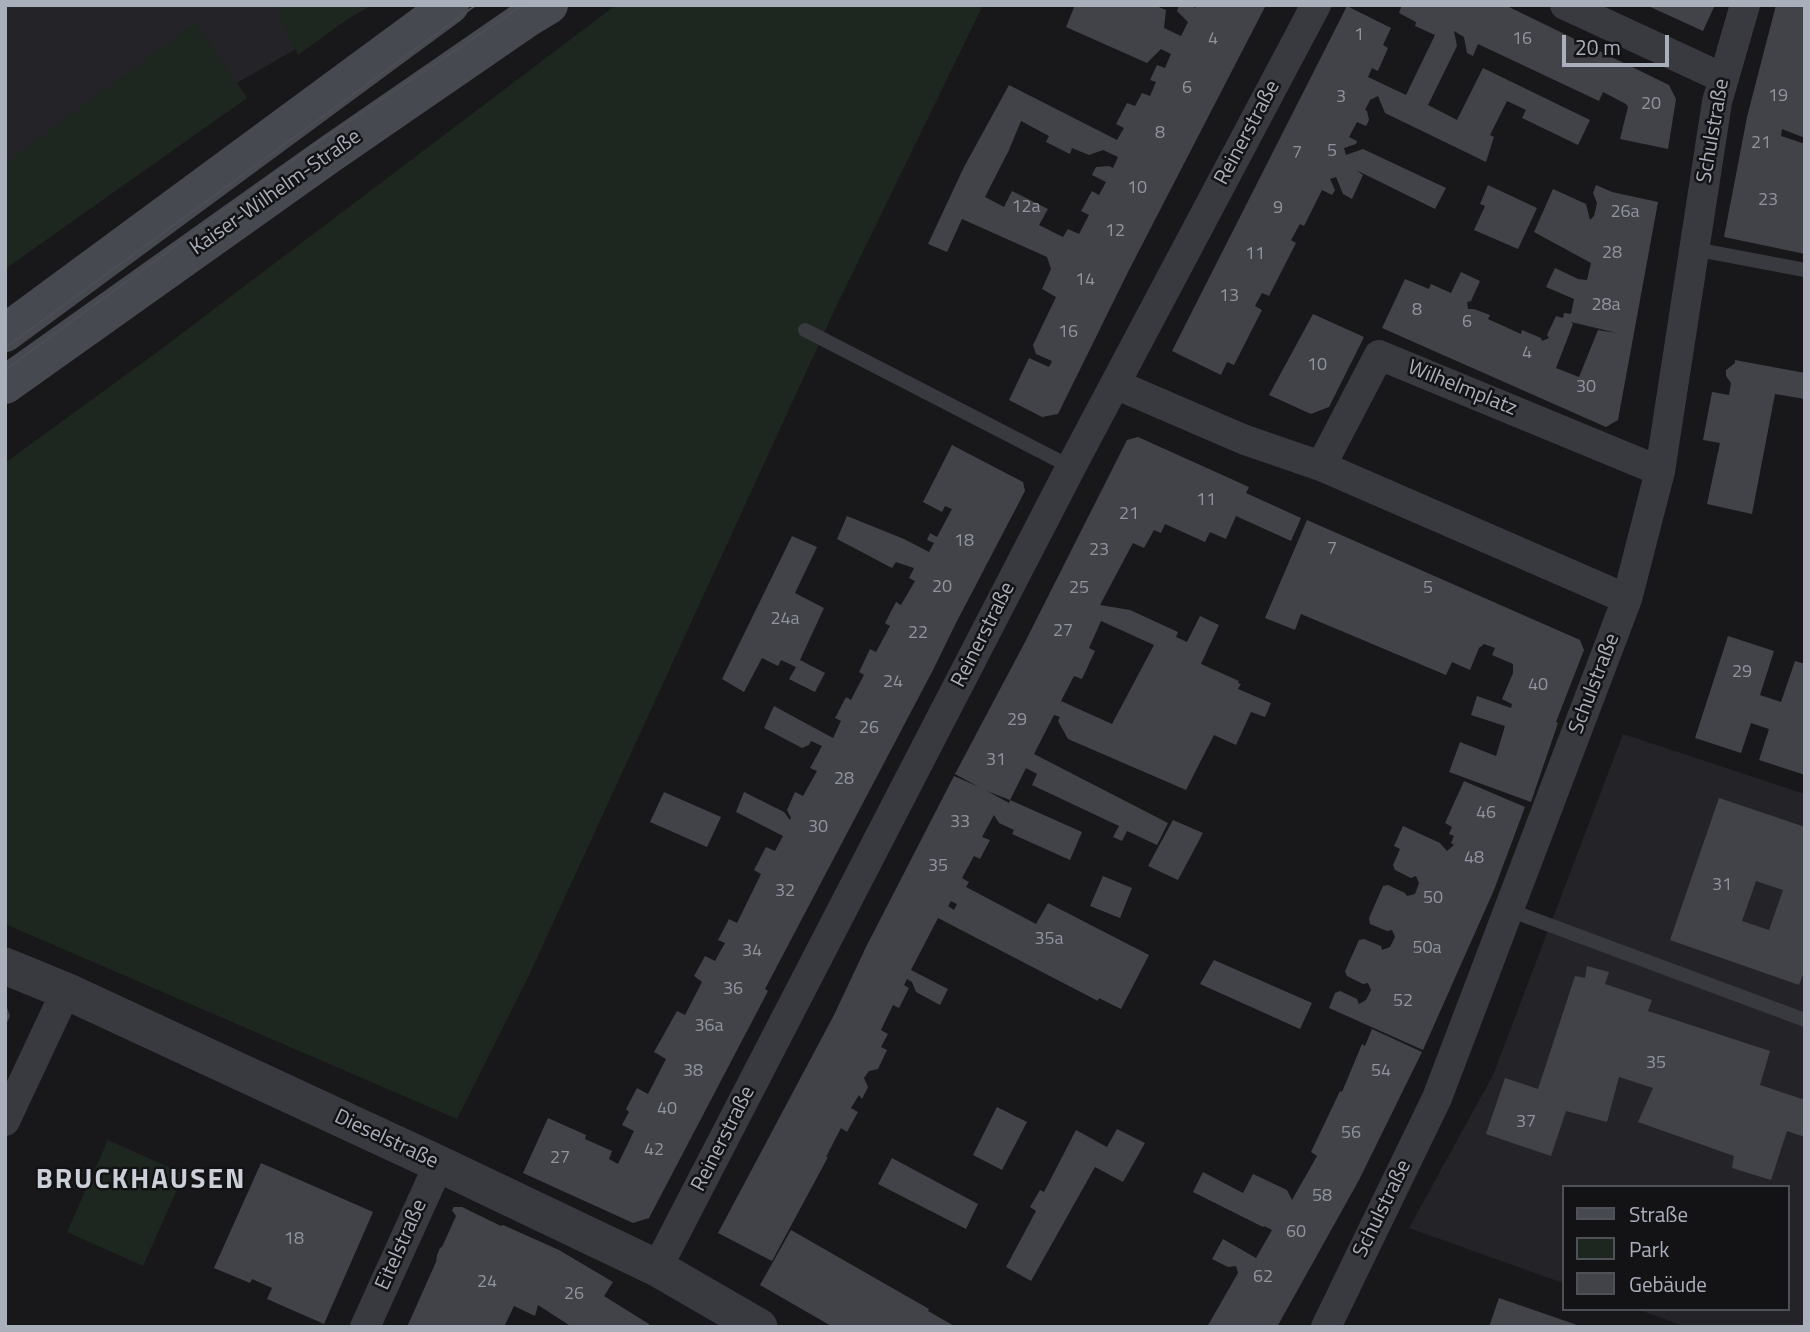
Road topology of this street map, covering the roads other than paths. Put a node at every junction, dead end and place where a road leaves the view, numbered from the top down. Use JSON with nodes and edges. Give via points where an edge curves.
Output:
{"nodes":[{"id":1,"x":450,"y":5,"type":"edge"},
{"id":2,"x":549,"y":5,"type":"edge"},
{"id":3,"x":1316,"y":5,"type":"edge"},
{"id":4,"x":1566,"y":5,"type":"edge"},
{"id":5,"x":1745,"y":5,"type":"edge"},
{"id":6,"x":1723,"y":78,"type":"junction"},
{"id":7,"x":1694,"y":249,"type":"junction"},
{"id":8,"x":1805,"y":270,"type":"edge"},
{"id":9,"x":805,"y":330,"type":"dead end"},
{"id":10,"x":5,"y":333,"type":"edge"},
{"id":11,"x":1115,"y":384,"type":"junction"},
{"id":12,"x":5,"y":385,"type":"edge"},
{"id":13,"x":1321,"y":466,"type":"junction"},
{"id":14,"x":1071,"y":467,"type":"junction"},
{"id":15,"x":1660,"y":471,"type":"junction"},
{"id":16,"x":1627,"y":599,"type":"junction"},
{"id":17,"x":1508,"y":910,"type":"junction"},
{"id":18,"x":5,"y":966,"type":"edge"},
{"id":19,"x":66,"y":991,"type":"junction"},
{"id":20,"x":1805,"y":1020,"type":"edge"},
{"id":21,"x":5,"y":1121,"type":"edge"},
{"id":22,"x":439,"y":1164,"type":"junction"},
{"id":23,"x":657,"y":1268,"type":"junction"},
{"id":24,"x":365,"y":1327,"type":"edge"},
{"id":25,"x":759,"y":1327,"type":"edge"},
{"id":26,"x":1326,"y":1327,"type":"edge"}],
"edges":[{"from":1,"to":10,"type":"main road"},
{"from":2,"to":12,"type":"main road","name":"Kaiser-Wilhelm-Straße"},
{"from":3,"to":11,"type":"street","name":"Reinerstraße"},
{"from":4,"to":6,"type":"street"},
{"from":5,"to":6,"type":"street","name":"Schulstraße"},
{"from":6,"to":7,"type":"street","name":"Schulstraße"},
{"from":7,"to":8,"type":"lane"},
{"from":7,"to":15,"type":"street","name":"Schulstraße"},
{"from":9,"to":14,"type":"lane"},
{"from":11,"to":13,"type":"street","via":[[1245,440]]},
{"from":11,"to":14,"type":"street","name":"Reinerstraße"},
{"from":13,"to":15,"type":"street","name":"Wilhelmplatz","via":[[1378,355]]},
{"from":13,"to":16,"type":"street"},
{"from":14,"to":23,"type":"street","name":"Reinerstraße"},
{"from":15,"to":16,"type":"street","name":"Schulstraße"},
{"from":16,"to":17,"type":"street","name":"Schulstraße"},
{"from":17,"to":20,"type":"lane"},
{"from":17,"to":26,"type":"street","name":"Schulstraße","via":[[1437,1097]]},
{"from":18,"to":19,"type":"street","name":"Dieselstraße"},
{"from":19,"to":21,"type":"street"},
{"from":19,"to":22,"type":"street","name":"Dieselstraße"},
{"from":22,"to":23,"type":"street","name":"Dieselstraße"},
{"from":22,"to":24,"type":"street","name":"Eitelstraße"},
{"from":23,"to":25,"type":"street","name":"Dieselstraße"}]}
